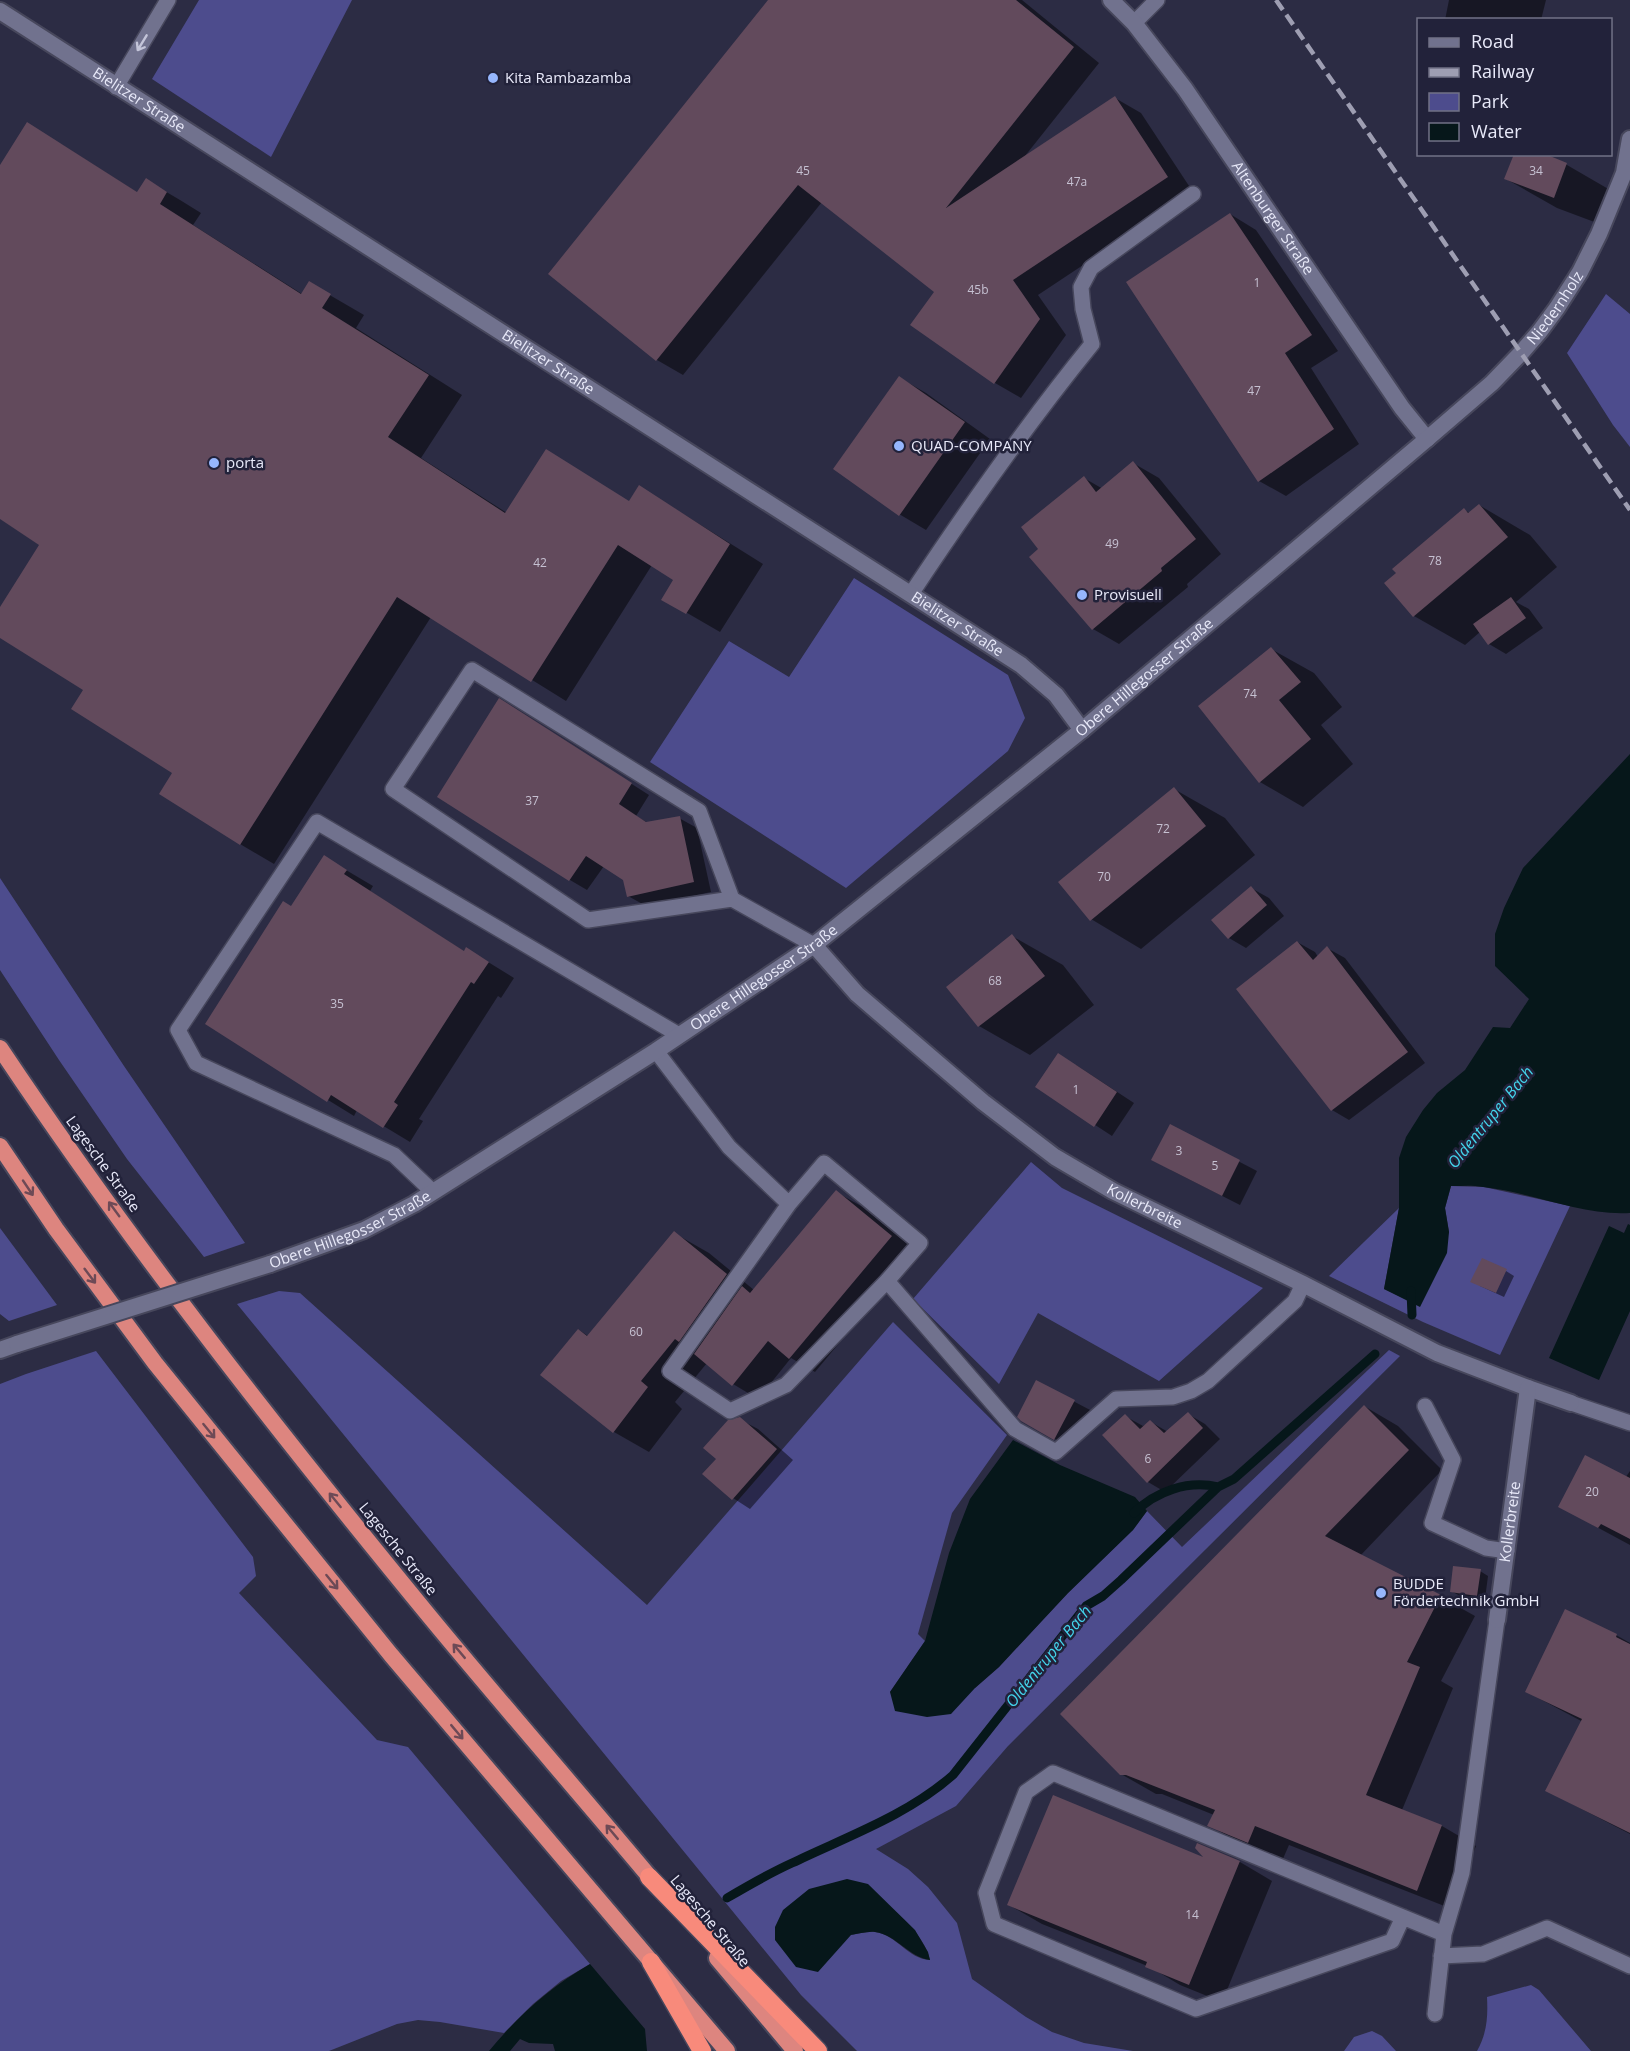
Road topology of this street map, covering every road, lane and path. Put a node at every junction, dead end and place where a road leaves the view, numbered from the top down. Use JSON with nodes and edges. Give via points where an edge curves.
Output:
{"nodes":[{"id":1,"x":168,"y":0,"type":"edge"},
{"id":2,"x":1111,"y":0,"type":"edge"},
{"id":3,"x":1157,"y":0,"type":"edge"},
{"id":4,"x":0,"y":11,"type":"edge"},
{"id":5,"x":1134,"y":23,"type":"junction"},
{"id":6,"x":116,"y":87,"type":"junction"},
{"id":7,"x":1630,"y":139,"type":"edge"},
{"id":8,"x":1193,"y":194,"type":"dead end"},
{"id":9,"x":1427,"y":439,"type":"junction"},
{"id":10,"x":910,"y":594,"type":"junction"},
{"id":11,"x":1082,"y":729,"type":"junction"},
{"id":12,"x":732,"y":899,"type":"junction"},
{"id":13,"x":814,"y":945,"type":"junction"},
{"id":14,"x":679,"y":1035,"type":"junction"},
{"id":15,"x":0,"y":1048,"type":"edge"},
{"id":16,"x":656,"y":1051,"type":"junction"},
{"id":17,"x":0,"y":1146,"type":"edge"},
{"id":18,"x":434,"y":1192,"type":"junction"},
{"id":19,"x":789,"y":1203,"type":"junction"},
{"id":20,"x":887,"y":1281,"type":"junction"},
{"id":21,"x":1303,"y":1284,"type":"junction"},
{"id":22,"x":0,"y":1350,"type":"edge"},
{"id":23,"x":1528,"y":1388,"type":"junction"},
{"id":24,"x":1571,"y":1403,"type":"joint"},
{"id":25,"x":1425,"y":1406,"type":"dead end"},
{"id":26,"x":1630,"y":1423,"type":"edge"},
{"id":27,"x":1507,"y":1551,"type":"junction"},
{"id":28,"x":1497,"y":1620,"type":"joint"},
{"id":29,"x":649,"y":1877,"type":"junction"},
{"id":30,"x":1403,"y":1917,"type":"junction"},
{"id":31,"x":1444,"y":1934,"type":"junction"},
{"id":32,"x":1441,"y":1956,"type":"junction"},
{"id":33,"x":651,"y":1962,"type":"junction"},
{"id":34,"x":1630,"y":1966,"type":"edge"},
{"id":35,"x":1435,"y":2014,"type":"dead end"},
{"id":36,"x":702,"y":2051,"type":"edge"},
{"id":37,"x":727,"y":2051,"type":"edge"},
{"id":38,"x":795,"y":2051,"type":"edge"},
{"id":39,"x":818,"y":2051,"type":"edge"}],
"edges":[{"from":1,"to":6,"type":"lane","one_way":true},
{"from":2,"to":5,"type":"street","name":"Altenburger Straße"},
{"from":3,"to":5,"type":"lane"},
{"from":4,"to":6,"type":"street","name":"Bielitzer Straße"},
{"from":5,"to":9,"type":"street","name":"Altenburger Straße","via":[[1185,89]]},
{"from":6,"to":10,"type":"street","name":"Bielitzer Straße"},
{"from":7,"to":9,"type":"street","name":"Niedernholz","via":[[1624,172],[1599,234],[1557,308],[1492,383]]},
{"from":8,"to":10,"type":"lane","via":[[1091,268],[1081,287],[1092,344],[1044,403]]},
{"from":9,"to":11,"type":"street","name":"Obere Hillegosser Straße"},
{"from":10,"to":11,"type":"street","name":"Bielitzer Straße","via":[[1021,665],[1056,695]]},
{"from":11,"to":13,"type":"street","name":"Obere Hillegosser Straße"},
{"from":12,"to":12,"type":"lane","via":[[588,920],[393,789],[472,669],[699,812]]},
{"from":12,"to":13,"type":"lane"},
{"from":13,"to":14,"type":"street","name":"Obere Hillegosser Straße"},
{"from":13,"to":21,"type":"street","name":"Kollerbreite","via":[[857,994],[983,1102],[1055,1157],[1113,1191]]},
{"from":14,"to":16,"type":"street","name":"Obere Hillegosser Straße"},
{"from":14,"to":18,"type":"lane","via":[[316,822],[178,1030],[196,1064],[394,1155]]},
{"from":29,"to":15,"type":"highway","name":"Lagesche Straße","one_way":true,"via":[[268,1417]]},
{"from":16,"to":18,"type":"street","name":"Obere Hillegosser Straße"},
{"from":16,"to":19,"type":"lane","via":[[729,1147]]},
{"from":17,"to":33,"type":"highway","one_way":true,"via":[[155,1363],[391,1655]]},
{"from":18,"to":22,"type":"street","name":"Obere Hillegosser Straße","bridge":true,"via":[[364,1230]]},
{"from":19,"to":20,"type":"lane","via":[[824,1163],[920,1243]]},
{"from":19,"to":20,"type":"lane","via":[[670,1371],[730,1411],[786,1384]]},
{"from":20,"to":21,"type":"lane","via":[[1015,1429],[1056,1452],[1116,1399],[1173,1397],[1208,1381],[1295,1302]]},
{"from":21,"to":23,"type":"street","name":"Kollerbreite","via":[[1437,1353]]},
{"from":23,"to":24,"type":"street","name":"Kollerbreite"},
{"from":23,"to":27,"type":"street","name":"Kollerbreite"},
{"from":24,"to":26,"type":"lane"},
{"from":25,"to":27,"type":"lane","via":[[1453,1460],[1432,1523],[1486,1548]]},
{"from":27,"to":28,"type":"street","name":"Kollerbreite"},
{"from":28,"to":31,"type":"lane","via":[[1462,1873]]},
{"from":29,"to":38,"type":"highway","name":"Lagesche Straße"},
{"from":29,"to":39,"type":"highway"},
{"from":30,"to":30,"type":"lane","via":[[1053,1773],[1026,1792],[986,1893],[994,1924],[1196,2009],[1392,1941]]},
{"from":30,"to":31,"type":"lane"},
{"from":31,"to":32,"type":"lane"},
{"from":32,"to":34,"type":"lane","via":[[1483,1954],[1547,1928]]},
{"from":32,"to":35,"type":"lane"},
{"from":33,"to":36,"type":"highway"},
{"from":33,"to":37,"type":"highway"}]}
